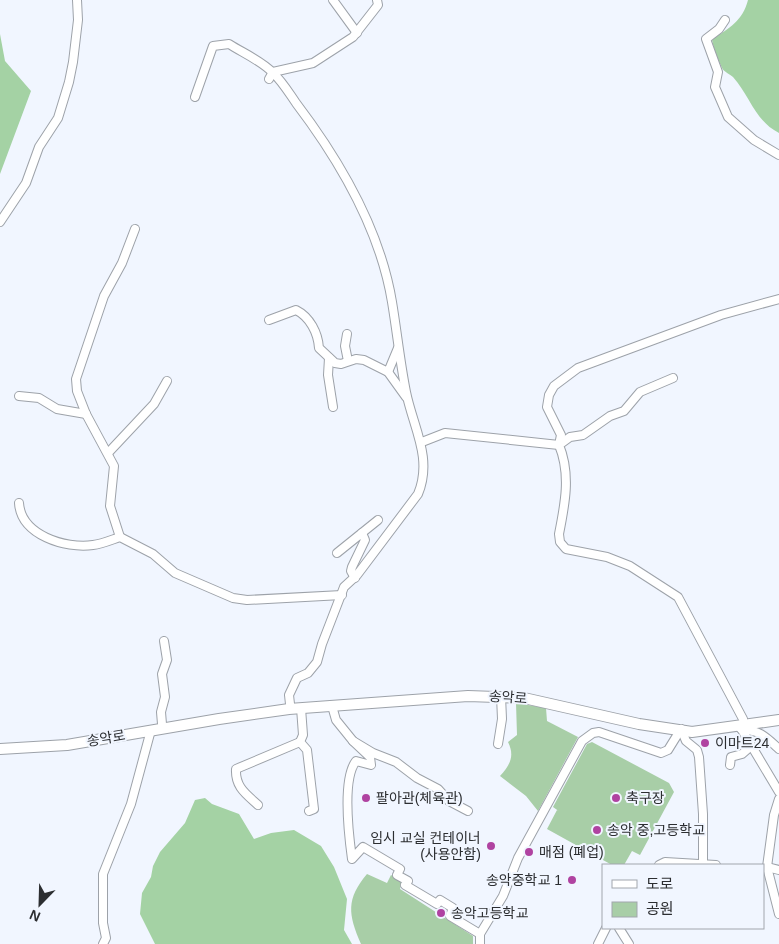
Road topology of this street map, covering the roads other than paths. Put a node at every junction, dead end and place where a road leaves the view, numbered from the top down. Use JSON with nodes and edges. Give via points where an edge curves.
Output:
{"nodes":[{"id":1,"x":76,"y":0,"type":"edge"},
{"id":2,"x":333,"y":0,"type":"edge"},
{"id":3,"x":378,"y":0,"type":"edge"},
{"id":4,"x":725,"y":20,"type":"dead end"},
{"id":5,"x":357,"y":33,"type":"junction"},
{"id":6,"x":271,"y":76,"type":"junction"},
{"id":7,"x":195,"y":97,"type":"dead end"},
{"id":8,"x":779,"y":155,"type":"edge"},
{"id":9,"x":0,"y":222,"type":"edge"},
{"id":10,"x":135,"y":229,"type":"dead end"},
{"id":11,"x":779,"y":300,"type":"edge"},
{"id":12,"x":269,"y":320,"type":"dead end"},
{"id":13,"x":347,"y":334,"type":"dead end"},
{"id":14,"x":398,"y":348,"type":"junction"},
{"id":15,"x":330,"y":358,"type":"junction"},
{"id":16,"x":348,"y":361,"type":"junction"},
{"id":17,"x":388,"y":372,"type":"junction"},
{"id":18,"x":673,"y":378,"type":"dead end"},
{"id":19,"x":167,"y":381,"type":"dead end"},
{"id":20,"x":19,"y":396,"type":"dead end"},
{"id":21,"x":409,"y":403,"type":"junction"},
{"id":22,"x":333,"y":407,"type":"dead end"},
{"id":23,"x":86,"y":414,"type":"junction"},
{"id":24,"x":422,"y":442,"type":"junction"},
{"id":25,"x":559,"y":445,"type":"junction"},
{"id":26,"x":108,"y":453,"type":"junction"},
{"id":27,"x":19,"y":503,"type":"dead end"},
{"id":28,"x":378,"y":520,"type":"dead end"},
{"id":29,"x":362,"y":533,"type":"junction"},
{"id":30,"x":120,"y":537,"type":"junction"},
{"id":31,"x":337,"y":553,"type":"dead end"},
{"id":32,"x":355,"y":578,"type":"junction"},
{"id":33,"x":342,"y":595,"type":"junction"},
{"id":34,"x":164,"y":641,"type":"dead end"},
{"id":35,"x":501,"y":696,"type":"junction"},
{"id":36,"x":290,"y":704,"type":"junction"},
{"id":37,"x":332,"y":706,"type":"junction"},
{"id":38,"x":301,"y":708,"type":"junction"},
{"id":39,"x":777,"y":720,"type":"edge"},
{"id":40,"x":162,"y":724,"type":"junction"},
{"id":41,"x":741,"y":725,"type":"junction"},
{"id":42,"x":681,"y":729,"type":"junction"},
{"id":43,"x":151,"y":730,"type":"junction"},
{"id":44,"x":353,"y":740,"type":"junction"},
{"id":45,"x":300,"y":742,"type":"junction"},
{"id":46,"x":0,"y":744,"type":"edge"},
{"id":47,"x":498,"y":744,"type":"dead end"},
{"id":48,"x":750,"y":747,"type":"junction"},
{"id":49,"x":0,"y":749,"type":"edge"},
{"id":50,"x":779,"y":749,"type":"edge"},
{"id":51,"x":730,"y":766,"type":"dead end"},
{"id":52,"x":779,"y":792,"type":"edge"},
{"id":53,"x":779,"y":799,"type":"edge"},
{"id":54,"x":258,"y":805,"type":"dead end"},
{"id":55,"x":468,"y":811,"type":"dead end"},
{"id":56,"x":309,"y":812,"type":"dead end"},
{"id":57,"x":662,"y":864,"type":"edge"},
{"id":58,"x":703,"y":864,"type":"edge"},
{"id":59,"x":767,"y":867,"type":"junction"},
{"id":60,"x":779,"y":870,"type":"edge"},
{"id":61,"x":779,"y":914,"type":"edge"},
{"id":62,"x":606,"y":929,"type":"edge"},
{"id":63,"x":620,"y":929,"type":"edge"},
{"id":64,"x":480,"y":934,"type":"junction"},
{"id":65,"x":103,"y":944,"type":"edge"},
{"id":66,"x":480,"y":944,"type":"edge"},
{"id":67,"x":598,"y":944,"type":"edge"},
{"id":68,"x":628,"y":944,"type":"edge"}],
"edges":[{"from":1,"to":9,"type":"street","via":[[78,20],[73,62],[58,118],[39,147],[26,182]]},
{"from":2,"to":5,"type":"street"},
{"from":3,"to":5,"type":"street","via":[[378,5]]},
{"from":4,"to":8,"type":"street","via":[[706,39],[718,72],[715,87],[728,117],[754,140]]},
{"from":5,"to":6,"type":"street","via":[[313,63]]},
{"from":6,"to":7,"type":"street","via":[[229,44],[213,46]]},
{"from":6,"to":14,"type":"street","via":[[314,127],[350,184],[375,239],[392,302]]},
{"from":10,"to":23,"type":"street","via":[[104,296],[78,368],[77,391]]},
{"from":11,"to":25,"type":"street","via":[[721,316],[578,368],[554,386],[548,395],[547,408],[562,434]]},
{"from":12,"to":15,"type":"street","via":[[296,310],[303,313],[318,338],[319,348]]},
{"from":13,"to":16,"type":"street"},
{"from":14,"to":17,"type":"street"},
{"from":14,"to":21,"type":"street"},
{"from":15,"to":16,"type":"street","via":[[341,364]]},
{"from":15,"to":22,"type":"street","via":[[328,375]]},
{"from":16,"to":17,"type":"street","via":[[364,360]]},
{"from":17,"to":21,"type":"street"},
{"from":18,"to":25,"type":"street","via":[[640,392],[624,411]]},
{"from":19,"to":26,"type":"street","via":[[154,404]]},
{"from":20,"to":23,"type":"street","via":[[39,398],[57,409]]},
{"from":21,"to":24,"type":"street"},
{"from":23,"to":26,"type":"street"},
{"from":24,"to":25,"type":"street","via":[[445,433]]},
{"from":24,"to":32,"type":"street","via":[[423,482],[418,494]]},
{"from":25,"to":41,"type":"street","via":[[566,462],[567,485],[560,542],[576,552],[607,557],[630,566],[678,597]]},
{"from":26,"to":30,"type":"street","via":[[114,466],[110,506]]},
{"from":27,"to":30,"type":"street","via":[[23,520],[41,535],[63,543],[93,545]]},
{"from":28,"to":29,"type":"street"},
{"from":29,"to":31,"type":"street"},
{"from":29,"to":32,"type":"street","via":[[366,540],[351,571]]},
{"from":30,"to":33,"type":"street","via":[[153,554],[175,573],[233,598]]},
{"from":32,"to":33,"type":"street","via":[[344,587]]},
{"from":33,"to":36,"type":"street","via":[[317,662],[308,673],[297,678],[289,695]]},
{"from":34,"to":40,"type":"street","via":[[167,660],[162,674],[165,696]]},
{"from":35,"to":37,"type":"main road","name":"송악로"},
{"from":35,"to":42,"type":"main road","name":"송악로","via":[[548,702],[639,724]]},
{"from":35,"to":47,"type":"street"},
{"from":36,"to":40,"type":"main road"},
{"from":36,"to":41,"type":"main road","via":[[437,694],[518,693],[664,723]]},
{"from":37,"to":38,"type":"main road","name":"송악로"},
{"from":37,"to":44,"type":"street","via":[[336,720]]},
{"from":38,"to":43,"type":"main road","name":"송악로"},
{"from":38,"to":45,"type":"street","via":[[303,735]]},
{"from":39,"to":41,"type":"main road"},
{"from":40,"to":46,"type":"main road","via":[[65,741]]},
{"from":41,"to":42,"type":"main road","name":"송악로","via":[[692,732]]},
{"from":41,"to":48,"type":"street"},
{"from":41,"to":50,"type":"street","via":[[762,733]]},
{"from":42,"to":58,"type":"street","via":[[686,741],[700,757]]},
{"from":42,"to":64,"type":"street","via":[[668,750],[661,753],[600,732],[593,732],[582,741],[518,858],[503,896]]},
{"from":43,"to":49,"type":"main road","name":"송악로","via":[[67,745]]},
{"from":43,"to":65,"type":"street","via":[[131,804],[103,874],[106,938]]},
{"from":44,"to":55,"type":"street","via":[[396,762],[438,789],[448,801]]},
{"from":44,"to":64,"type":"street","via":[[370,757],[371,765],[356,761],[352,766],[348,789],[348,831],[352,859],[363,847],[400,869],[397,875],[408,881],[405,885],[437,904],[440,900],[446,903],[453,908],[450,916]]},
{"from":45,"to":54,"type":"street","via":[[236,769],[239,787]]},
{"from":45,"to":56,"type":"street","via":[[307,750],[314,809]]},
{"from":48,"to":51,"type":"street","via":[[731,757]]},
{"from":48,"to":52,"type":"street"},
{"from":53,"to":59,"type":"street"},
{"from":57,"to":58,"type":"street"},
{"from":59,"to":60,"type":"street"},
{"from":59,"to":61,"type":"street"},
{"from":62,"to":67,"type":"street"},
{"from":63,"to":68,"type":"street"},
{"from":64,"to":66,"type":"street"}]}
